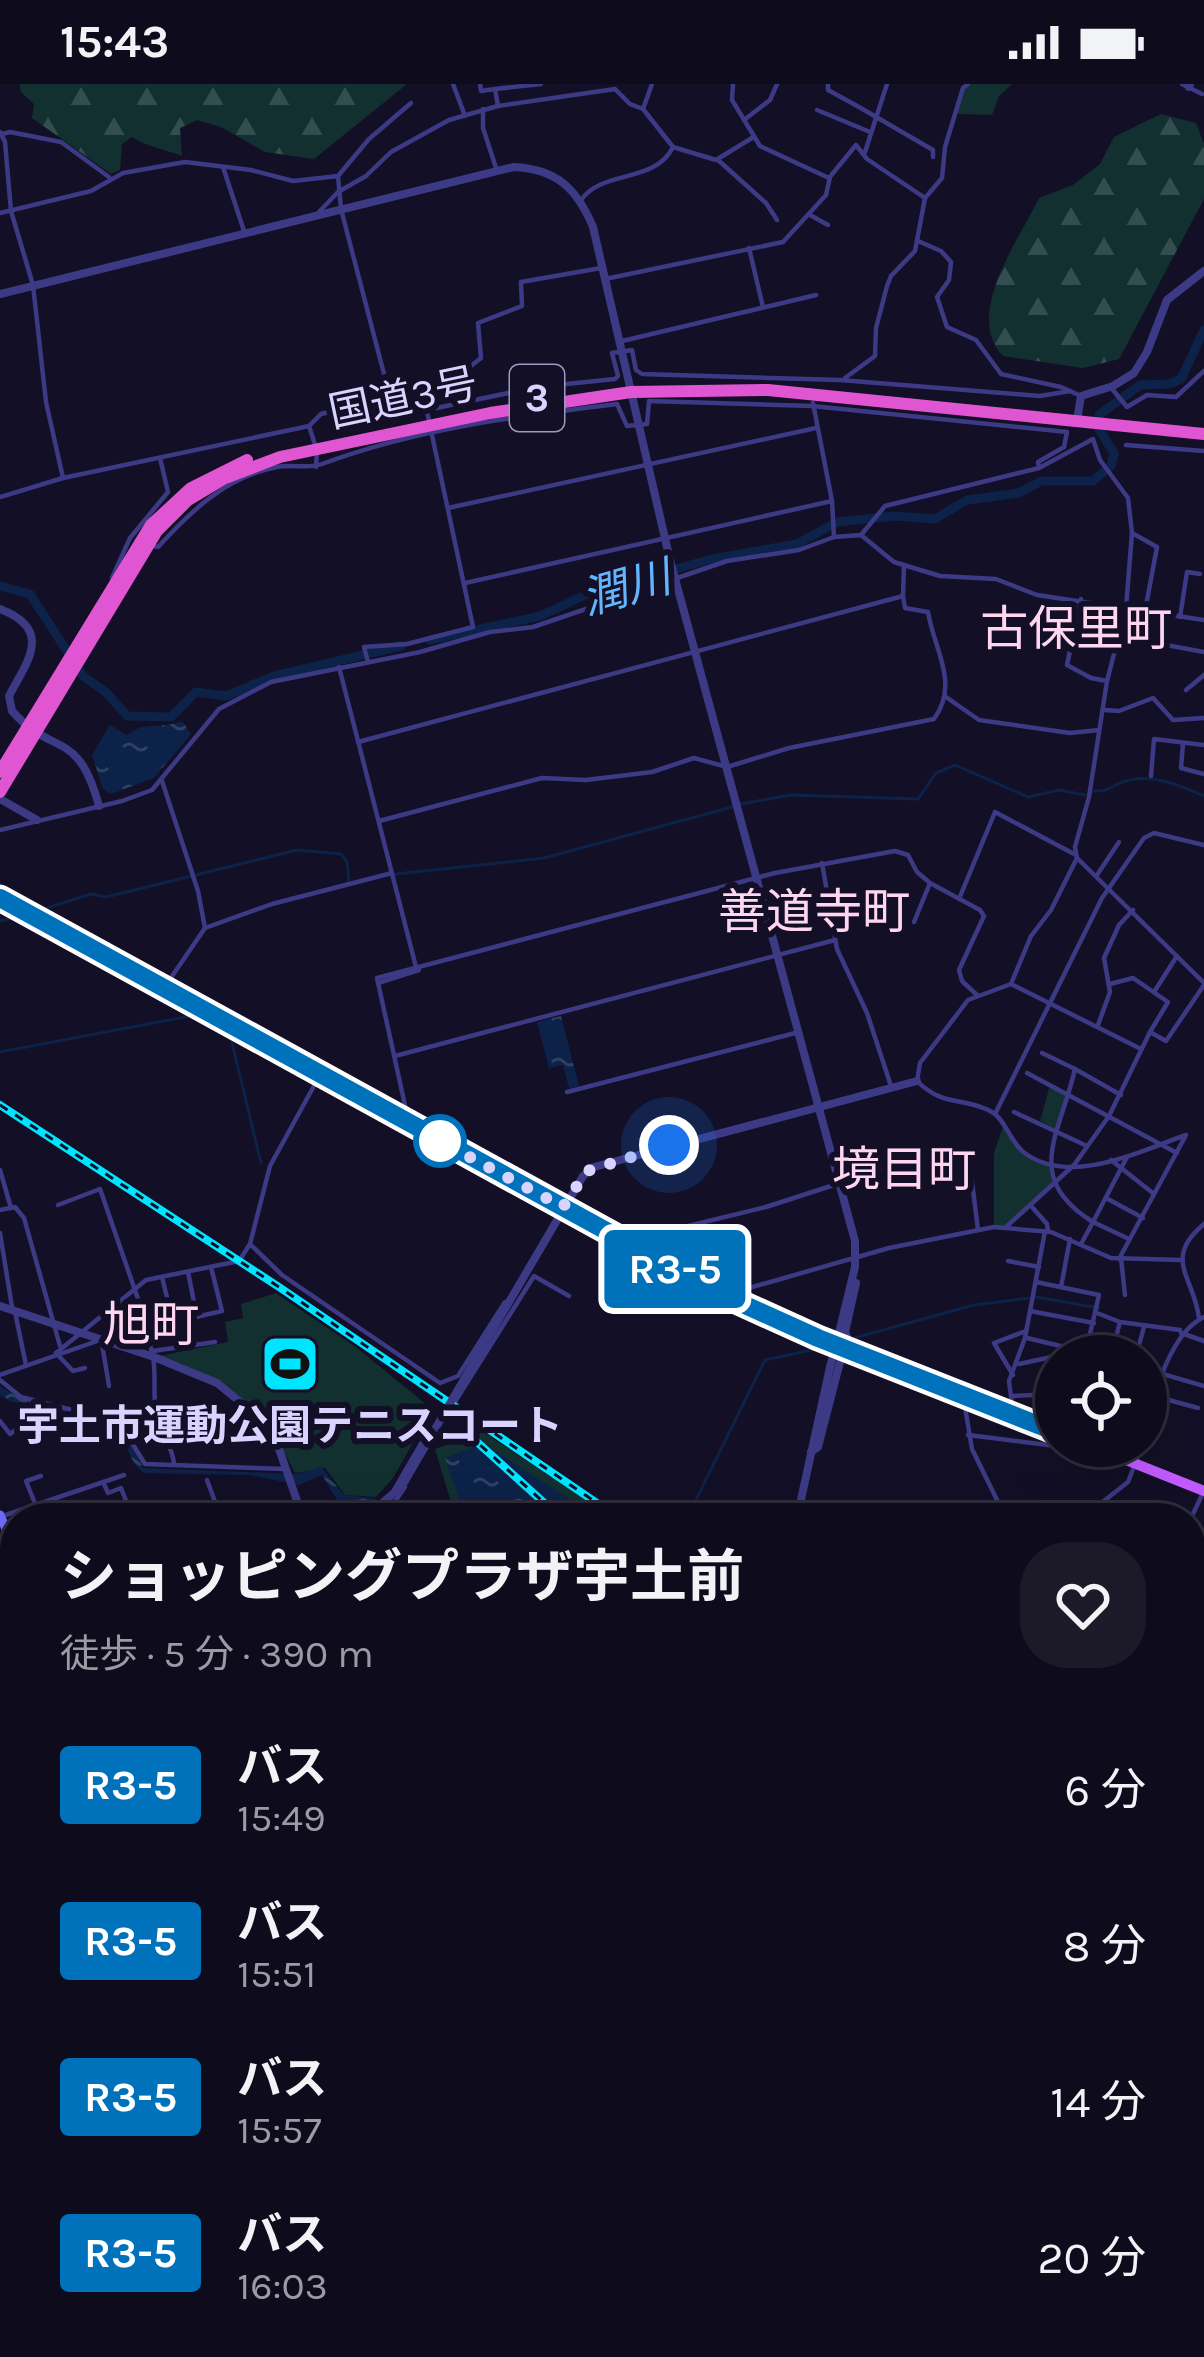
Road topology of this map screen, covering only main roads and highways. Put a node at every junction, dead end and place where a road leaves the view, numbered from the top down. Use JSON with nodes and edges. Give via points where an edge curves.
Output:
{"nodes":[{"id":1,"x":1204,"y":430,"type":"edge"},
{"id":2,"x":315,"y":447,"type":"junction"},
{"id":3,"x":79,"y":648,"type":"junction"},
{"id":4,"x":33,"y":727,"type":"junction"},
{"id":5,"x":0,"y":772,"type":"edge"},
{"id":6,"x":0,"y":796,"type":"edge"},
{"id":7,"x":0,"y":898,"type":"edge"},
{"id":8,"x":1035,"y":1424,"type":"edge"},
{"id":9,"x":1145,"y":1467,"type":"edge"},
{"id":10,"x":1204,"y":1490,"type":"edge"}],
"edges":[{"from":1,"to":2,"type":"highway","name":"国道3号","number":"3","via":[[727,382],[630,388]]},
{"from":2,"to":3,"type":"highway","name":"国道3号","number":"3","via":[[223,478],[188,500],[148,544]]},
{"from":2,"to":3,"type":"highway","name":"国道3号","number":"3","via":[[231,465],[191,488],[151,525]]},
{"from":3,"to":4,"type":"highway","name":"国道3号","number":"3"},
{"from":4,"to":5,"type":"highway","name":"国道3号","number":"3"},
{"from":4,"to":6,"type":"highway","name":"国道3号","number":"3"},
{"from":7,"to":8,"type":"main road","via":[[723,1295]]},
{"from":9,"to":10,"type":"main road"}]}
